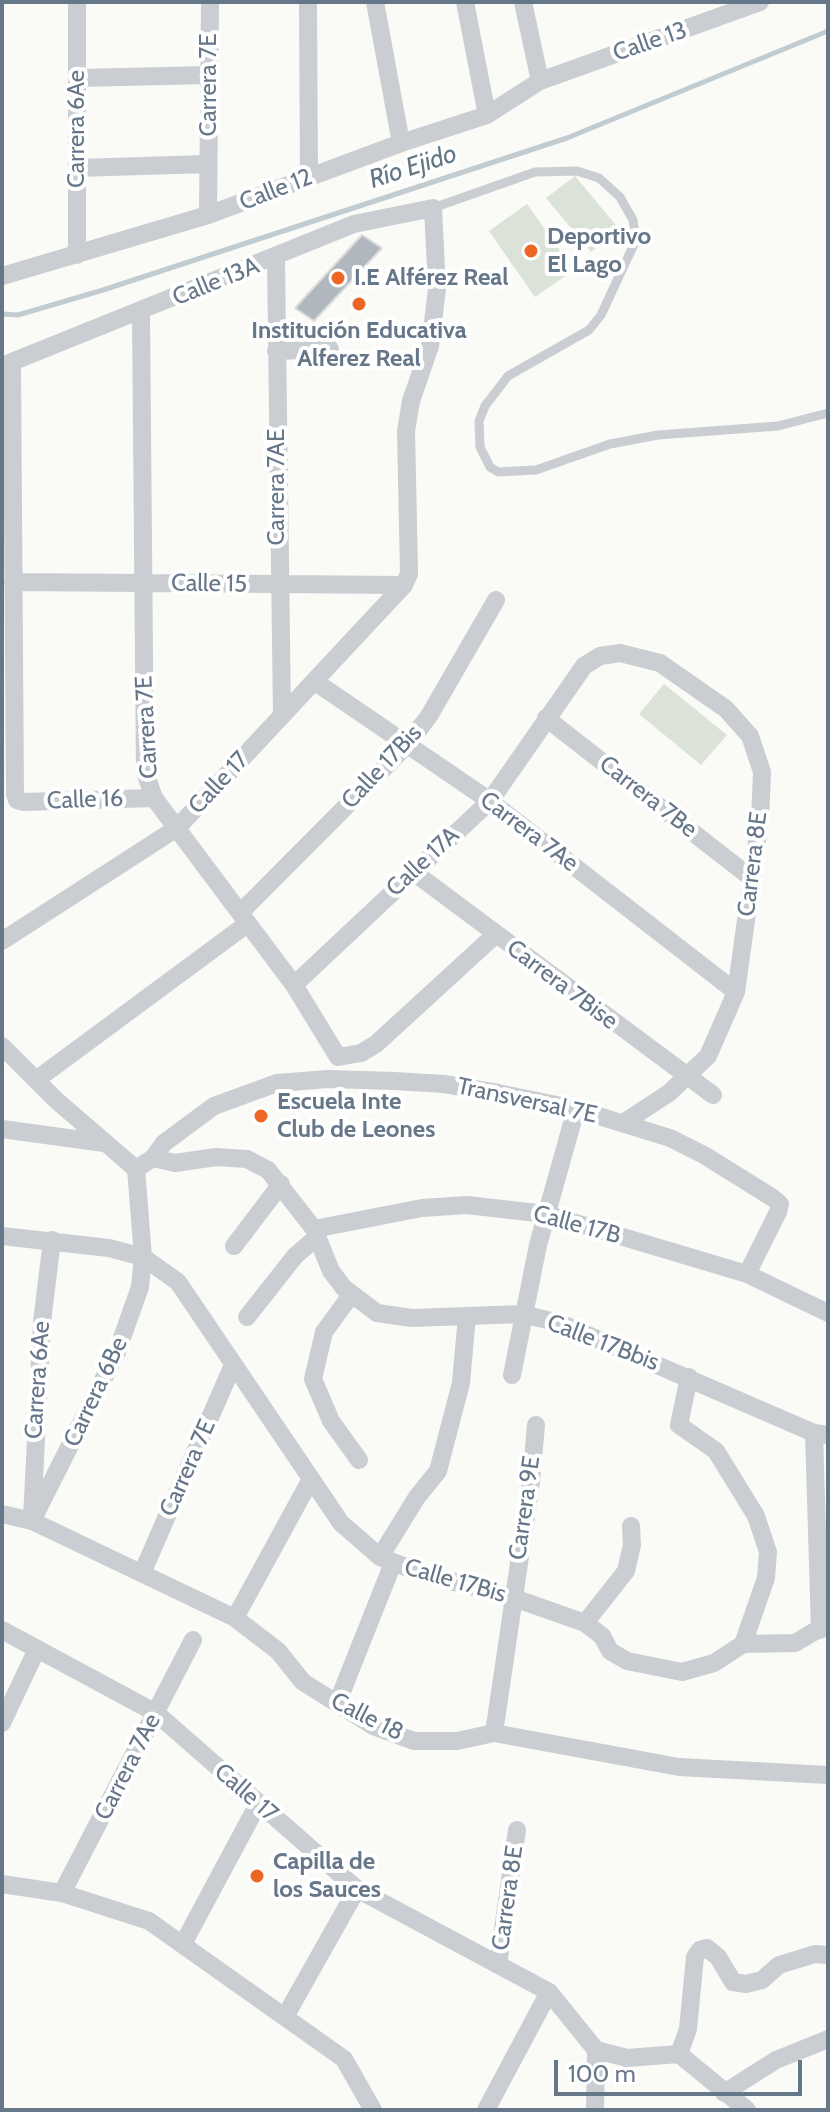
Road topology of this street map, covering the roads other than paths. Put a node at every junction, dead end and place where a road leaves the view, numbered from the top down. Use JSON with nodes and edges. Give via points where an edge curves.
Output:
{"nodes":[{"id":1,"x":77,"y":2,"type":"edge"},
{"id":2,"x":210,"y":2,"type":"edge"},
{"id":3,"x":308,"y":2,"type":"edge"},
{"id":4,"x":375,"y":2,"type":"edge"},
{"id":5,"x":465,"y":2,"type":"edge"},
{"id":6,"x":523,"y":2,"type":"edge"},
{"id":7,"x":703,"y":2,"type":"edge"},
{"id":8,"x":760,"y":2,"type":"edge"},
{"id":9,"x":710,"y":21,"type":"junction"},
{"id":10,"x":209,"y":75,"type":"junction"},
{"id":11,"x":77,"y":78,"type":"junction"},
{"id":12,"x":540,"y":81,"type":"junction"},
{"id":13,"x":487,"y":115,"type":"junction"},
{"id":14,"x":401,"y":143,"type":"junction"},
{"id":15,"x":208,"y":164,"type":"junction"},
{"id":16,"x":77,"y":168,"type":"junction"},
{"id":17,"x":309,"y":178,"type":"junction"},
{"id":18,"x":433,"y":208,"type":"junction"},
{"id":19,"x":208,"y":215,"type":"junction"},
{"id":20,"x":77,"y":255,"type":"junction"},
{"id":21,"x":276,"y":258,"type":"junction"},
{"id":22,"x":2,"y":276,"type":"edge"},
{"id":23,"x":141,"y":313,"type":"junction"},
{"id":24,"x":330,"y":349,"type":"dead end"},
{"id":25,"x":276,"y":351,"type":"junction"},
{"id":26,"x":7,"y":365,"type":"edge"},
{"id":27,"x":828,"y":413,"type":"edge"},
{"id":28,"x":13,"y":582,"type":"junction"},
{"id":29,"x":142,"y":582,"type":"junction"},
{"id":30,"x":278,"y":585,"type":"junction"},
{"id":31,"x":404,"y":585,"type":"junction"},
{"id":32,"x":496,"y":600,"type":"dead end"},
{"id":33,"x":600,"y":656,"type":"joint"},
{"id":34,"x":314,"y":681,"type":"junction"},
{"id":35,"x":282,"y":716,"type":"junction"},
{"id":36,"x":546,"y":718,"type":"junction"},
{"id":37,"x":407,"y":745,"type":"junction"},
{"id":38,"x":154,"y":798,"type":"junction"},
{"id":39,"x":490,"y":801,"type":"junction"},
{"id":40,"x":177,"y":828,"type":"junction"},
{"id":41,"x":412,"y":871,"type":"junction"},
{"id":42,"x":750,"y":877,"type":"junction"},
{"id":43,"x":244,"y":919,"type":"junction"},
{"id":44,"x":495,"y":935,"type":"junction"},
{"id":45,"x":2,"y":941,"type":"edge"},
{"id":46,"x":294,"y":985,"type":"junction"},
{"id":47,"x":736,"y":992,"type":"junction"},
{"id":48,"x":2,"y":1046,"type":"edge"},
{"id":49,"x":338,"y":1057,"type":"junction"},
{"id":50,"x":688,"y":1078,"type":"junction"},
{"id":51,"x":328,"y":1079,"type":"junction"},
{"id":52,"x":36,"y":1080,"type":"junction"},
{"id":53,"x":713,"y":1095,"type":"dead end"},
{"id":54,"x":56,"y":1100,"type":"junction"},
{"id":55,"x":576,"y":1109,"type":"junction"},
{"id":56,"x":623,"y":1123,"type":"junction"},
{"id":57,"x":2,"y":1129,"type":"edge"},
{"id":58,"x":42,"y":1134,"type":"junction"},
{"id":59,"x":104,"y":1143,"type":"junction"},
{"id":60,"x":153,"y":1158,"type":"junction"},
{"id":61,"x":136,"y":1169,"type":"junction"},
{"id":62,"x":281,"y":1184,"type":"junction"},
{"id":63,"x":546,"y":1214,"type":"junction"},
{"id":64,"x":316,"y":1233,"type":"junction"},
{"id":65,"x":2,"y":1236,"type":"edge"},
{"id":66,"x":52,"y":1240,"type":"junction"},
{"id":67,"x":234,"y":1246,"type":"dead end"},
{"id":68,"x":143,"y":1257,"type":"junction"},
{"id":69,"x":747,"y":1274,"type":"junction"},
{"id":70,"x":351,"y":1295,"type":"junction"},
{"id":71,"x":828,"y":1313,"type":"edge"},
{"id":72,"x":522,"y":1314,"type":"junction"},
{"id":73,"x":467,"y":1316,"type":"junction"},
{"id":74,"x":247,"y":1317,"type":"dead end"},
{"id":75,"x":233,"y":1365,"type":"junction"},
{"id":76,"x":512,"y":1375,"type":"dead end"},
{"id":77,"x":689,"y":1377,"type":"junction"},
{"id":78,"x":536,"y":1425,"type":"dead end"},
{"id":79,"x":821,"y":1434,"type":"edge"},
{"id":80,"x":359,"y":1460,"type":"dead end"},
{"id":81,"x":311,"y":1479,"type":"junction"},
{"id":82,"x":2,"y":1514,"type":"edge"},
{"id":83,"x":32,"y":1521,"type":"junction"},
{"id":84,"x":631,"y":1526,"type":"dead end"},
{"id":85,"x":386,"y":1560,"type":"junction"},
{"id":86,"x":143,"y":1571,"type":"junction"},
{"id":87,"x":511,"y":1597,"type":"junction"},
{"id":88,"x":235,"y":1618,"type":"junction"},
{"id":89,"x":585,"y":1623,"type":"junction"},
{"id":90,"x":824,"y":1626,"type":"edge"},
{"id":91,"x":2,"y":1630,"type":"edge"},
{"id":92,"x":193,"y":1640,"type":"dead end"},
{"id":93,"x":743,"y":1644,"type":"junction"},
{"id":94,"x":37,"y":1649,"type":"junction"},
{"id":95,"x":337,"y":1704,"type":"junction"},
{"id":96,"x":156,"y":1713,"type":"junction"},
{"id":97,"x":2,"y":1723,"type":"edge"},
{"id":98,"x":494,"y":1733,"type":"junction"},
{"id":99,"x":828,"y":1775,"type":"edge"},
{"id":100,"x":258,"y":1804,"type":"junction"},
{"id":101,"x":517,"y":1830,"type":"dead end"},
{"id":102,"x":2,"y":1884,"type":"edge"},
{"id":103,"x":357,"y":1889,"type":"junction"},
{"id":104,"x":62,"y":1893,"type":"junction"},
{"id":105,"x":183,"y":1944,"type":"junction"},
{"id":106,"x":828,"y":1955,"type":"edge"},
{"id":107,"x":498,"y":1965,"type":"junction"},
{"id":108,"x":549,"y":1992,"type":"junction"},
{"id":109,"x":286,"y":2015,"type":"junction"},
{"id":110,"x":828,"y":2039,"type":"edge"},
{"id":111,"x":596,"y":2050,"type":"junction"},
{"id":112,"x":679,"y":2054,"type":"junction"},
{"id":113,"x":724,"y":2093,"type":"junction"},
{"id":114,"x":373,"y":2110,"type":"edge"},
{"id":115,"x":486,"y":2110,"type":"edge"},
{"id":116,"x":595,"y":2110,"type":"edge"},
{"id":117,"x":747,"y":2110,"type":"edge"}],
"edges":[{"from":1,"to":11,"type":"street","name":"Carrera 6Ae"},
{"from":2,"to":10,"type":"street","name":"Carrera 7E"},
{"from":3,"to":17,"type":"street"},
{"from":4,"to":14,"type":"street"},
{"from":5,"to":13,"type":"street"},
{"from":6,"to":12,"type":"street"},
{"from":7,"to":9,"type":"street"},
{"from":8,"to":9,"type":"street","name":"Calle 13"},
{"from":9,"to":12,"type":"street","name":"Calle 13"},
{"from":10,"to":11,"type":"street"},
{"from":10,"to":15,"type":"street","name":"Carrera 7E"},
{"from":11,"to":16,"type":"street","name":"Carrera 6Ae"},
{"from":12,"to":13,"type":"street","name":"Calle 12"},
{"from":13,"to":14,"type":"street","name":"Calle 12"},
{"from":14,"to":17,"type":"street","name":"Calle 12"},
{"from":15,"to":16,"type":"street"},
{"from":15,"to":19,"type":"street","name":"Carrera 7E"},
{"from":16,"to":20,"type":"street","name":"Carrera 6Ae"},
{"from":17,"to":19,"type":"street","name":"Calle 12"},
{"from":18,"to":21,"type":"street","name":"Calle 13A","via":[[354,224]]},
{"from":18,"to":27,"type":"lane","via":[[535,172],[577,171],[599,178],[620,197],[633,220],[636,240],[601,315],[589,330],[508,376],[485,406],[479,421],[480,447],[498,472],[536,470],[610,444],[658,435],[778,426]]},
{"from":18,"to":31,"type":"street","via":[[437,289],[430,346],[406,431],[409,574]]},
{"from":19,"to":20,"type":"street","name":"Calle 12"},
{"from":20,"to":22,"type":"street","name":"Calle 12"},
{"from":21,"to":23,"type":"street","name":"Calle 13A"},
{"from":21,"to":25,"type":"street","name":"Carrera 7AE"},
{"from":23,"to":26,"type":"street","name":"Calle 13A"},
{"from":23,"to":29,"type":"street","name":"Carrera 7E"},
{"from":24,"to":25,"type":"street"},
{"from":25,"to":30,"type":"street","name":"Carrera 7AE"},
{"from":26,"to":28,"type":"street"},
{"from":28,"to":29,"type":"street","name":"Calle 15"},
{"from":28,"to":38,"type":"street","name":"Calle 16","via":[[17,800]]},
{"from":29,"to":30,"type":"street","name":"Calle 15"},
{"from":29,"to":38,"type":"street","name":"Carrera 7E","via":[[145,772]]},
{"from":30,"to":31,"type":"street","name":"Calle 15"},
{"from":30,"to":35,"type":"street","name":"Carrera 7AE"},
{"from":31,"to":34,"type":"street","name":"Calle 17"},
{"from":32,"to":37,"type":"street","name":"Calle 17Bis"},
{"from":33,"to":36,"type":"street","name":"Calle 17A","via":[[584,666]]},
{"from":33,"to":42,"type":"street","name":"Carrera 8E","via":[[620,653],[660,663],[726,709],[750,736],[762,772]]},
{"from":34,"to":35,"type":"street","name":"Calle 17"},
{"from":34,"to":37,"type":"street","name":"Carrera 7Ae"},
{"from":35,"to":40,"type":"street","name":"Calle 17"},
{"from":36,"to":39,"type":"street","name":"Calle 17A"},
{"from":36,"to":42,"type":"street","name":"Carrera 7Be"},
{"from":37,"to":39,"type":"street","name":"Carrera 7Ae"},
{"from":37,"to":43,"type":"street","name":"Calle 17Bis"},
{"from":38,"to":40,"type":"street","name":"Carrera 7E"},
{"from":39,"to":41,"type":"street","name":"Calle 17A"},
{"from":39,"to":47,"type":"street","name":"Carrera 7Ae"},
{"from":40,"to":43,"type":"street","name":"Carrera 7E"},
{"from":40,"to":45,"type":"street","name":"Calle 17"},
{"from":41,"to":44,"type":"street","name":"Carrera 7Bise"},
{"from":41,"to":46,"type":"street","name":"Calle 17A"},
{"from":42,"to":47,"type":"street","name":"Carrera 8E"},
{"from":43,"to":46,"type":"street","name":"Carrera 7E"},
{"from":43,"to":52,"type":"street","name":"Calle 17Bis"},
{"from":44,"to":49,"type":"street","via":[[376,1044]]},
{"from":44,"to":50,"type":"street","name":"Carrera 7Bise"},
{"from":46,"to":49,"type":"street","name":"Carrera 7E"},
{"from":47,"to":50,"type":"street","name":"Carrera 8E","via":[[708,1056]]},
{"from":48,"to":52,"type":"street"},
{"from":49,"to":51,"type":"street"},
{"from":50,"to":53,"type":"street","name":"Carrera 7Bise"},
{"from":50,"to":56,"type":"street","name":"Carrera 8E"},
{"from":51,"to":55,"type":"street","name":"Transversal 7E","via":[[444,1084]]},
{"from":51,"to":60,"type":"street","name":"Transversal 7E","via":[[277,1083],[214,1106],[164,1143]]},
{"from":52,"to":54,"type":"street"},
{"from":54,"to":58,"type":"street"},
{"from":54,"to":59,"type":"street"},
{"from":55,"to":56,"type":"street","name":"Transversal 7E"},
{"from":55,"to":63,"type":"street"},
{"from":56,"to":69,"type":"street","name":"Transversal 7E","via":[[704,1155],[780,1204]]},
{"from":57,"to":58,"type":"street"},
{"from":58,"to":59,"type":"street"},
{"from":59,"to":61,"type":"street"},
{"from":60,"to":61,"type":"street","name":"Transversal 7E"},
{"from":60,"to":62,"type":"street","name":"Calle 17Bbis","via":[[175,1163],[247,1159]]},
{"from":61,"to":68,"type":"street","name":"Carrera 6Be"},
{"from":62,"to":64,"type":"street","name":"Calle 17Bbis"},
{"from":62,"to":67,"type":"street"},
{"from":63,"to":64,"type":"street","name":"Calle 17B","via":[[503,1207],[422,1208]]},
{"from":63,"to":69,"type":"street","name":"Calle 17B"},
{"from":63,"to":72,"type":"street"},
{"from":64,"to":70,"type":"street","name":"Calle 17Bbis","via":[[331,1271]]},
{"from":64,"to":74,"type":"street"},
{"from":65,"to":66,"type":"street"},
{"from":66,"to":68,"type":"street"},
{"from":66,"to":83,"type":"street","name":"Carrera 6Ae","via":[[42,1322]]},
{"from":68,"to":75,"type":"street","name":"Calle 17Bis","via":[[178,1282]]},
{"from":68,"to":83,"type":"street","name":"Carrera 6Be","via":[[140,1287],[117,1352]]},
{"from":69,"to":71,"type":"street","name":"Calle 17B"},
{"from":70,"to":73,"type":"street","name":"Calle 17Bbis","via":[[377,1313]]},
{"from":70,"to":80,"type":"street","via":[[324,1332],[313,1379],[331,1421]]},
{"from":72,"to":73,"type":"street","name":"Calle 17Bbis"},
{"from":72,"to":76,"type":"street"},
{"from":72,"to":77,"type":"street","name":"Calle 17Bbis","via":[[560,1323]]},
{"from":73,"to":85,"type":"street","via":[[461,1383],[438,1471],[417,1497]]},
{"from":75,"to":81,"type":"street","name":"Calle 17Bis"},
{"from":75,"to":86,"type":"street","name":"Carrera 7E"},
{"from":77,"to":79,"type":"street","name":"Calle 17Bbis"},
{"from":77,"to":93,"type":"street","via":[[679,1425],[716,1451],[756,1516],[768,1552],[766,1578]]},
{"from":78,"to":87,"type":"street","name":"Carrera 9E"},
{"from":79,"to":90,"type":"street"},
{"from":81,"to":85,"type":"street","name":"Calle 17Bis","via":[[341,1523]]},
{"from":81,"to":88,"type":"street"},
{"from":82,"to":83,"type":"street","name":"Calle 18"},
{"from":83,"to":86,"type":"street","name":"Calle 18"},
{"from":84,"to":89,"type":"street","via":[[626,1571]]},
{"from":85,"to":87,"type":"street","name":"Calle 17Bis"},
{"from":85,"to":95,"type":"street"},
{"from":86,"to":88,"type":"street","name":"Calle 18"},
{"from":87,"to":89,"type":"street","name":"Calle 17Bis"},
{"from":87,"to":98,"type":"street","name":"Carrera 9E"},
{"from":88,"to":95,"type":"street","name":"Calle 18","via":[[278,1651],[303,1682]]},
{"from":89,"to":93,"type":"street","name":"Calle 17Bis","via":[[627,1661],[682,1672],[714,1663]]},
{"from":90,"to":93,"type":"street","via":[[795,1643]]},
{"from":91,"to":94,"type":"street","name":"Calle 17"},
{"from":92,"to":96,"type":"street","name":"Carrera 7Ae"},
{"from":94,"to":96,"type":"street","name":"Calle 17"},
{"from":94,"to":97,"type":"street"},
{"from":95,"to":98,"type":"street","name":"Calle 18","via":[[373,1726],[414,1741],[457,1741]]},
{"from":96,"to":100,"type":"street","name":"Calle 17"},
{"from":96,"to":104,"type":"street","name":"Carrera 7Ae"},
{"from":98,"to":99,"type":"street","name":"Calle 18","via":[[667,1765]]},
{"from":100,"to":103,"type":"street","name":"Calle 17"},
{"from":100,"to":105,"type":"street"},
{"from":101,"to":107,"type":"street","name":"Carrera 8E"},
{"from":102,"to":104,"type":"street"},
{"from":103,"to":107,"type":"street","name":"Calle 17"},
{"from":103,"to":109,"type":"street"},
{"from":104,"to":105,"type":"street","via":[[149,1921]]},
{"from":105,"to":109,"type":"street"},
{"from":106,"to":112,"type":"street","via":[[779,1965],[762,1980],[746,1984],[733,1982],[718,1957],[707,1948],[700,1950]]},
{"from":107,"to":108,"type":"street","name":"Calle 17"},
{"from":108,"to":111,"type":"street","name":"Calle 17"},
{"from":108,"to":115,"type":"street"},
{"from":109,"to":114,"type":"street","via":[[344,2059]]},
{"from":110,"to":113,"type":"street","via":[[776,2060]]},
{"from":111,"to":112,"type":"street","via":[[627,2058]]},
{"from":111,"to":116,"type":"street"},
{"from":112,"to":113,"type":"street"},
{"from":113,"to":117,"type":"street"}]}
